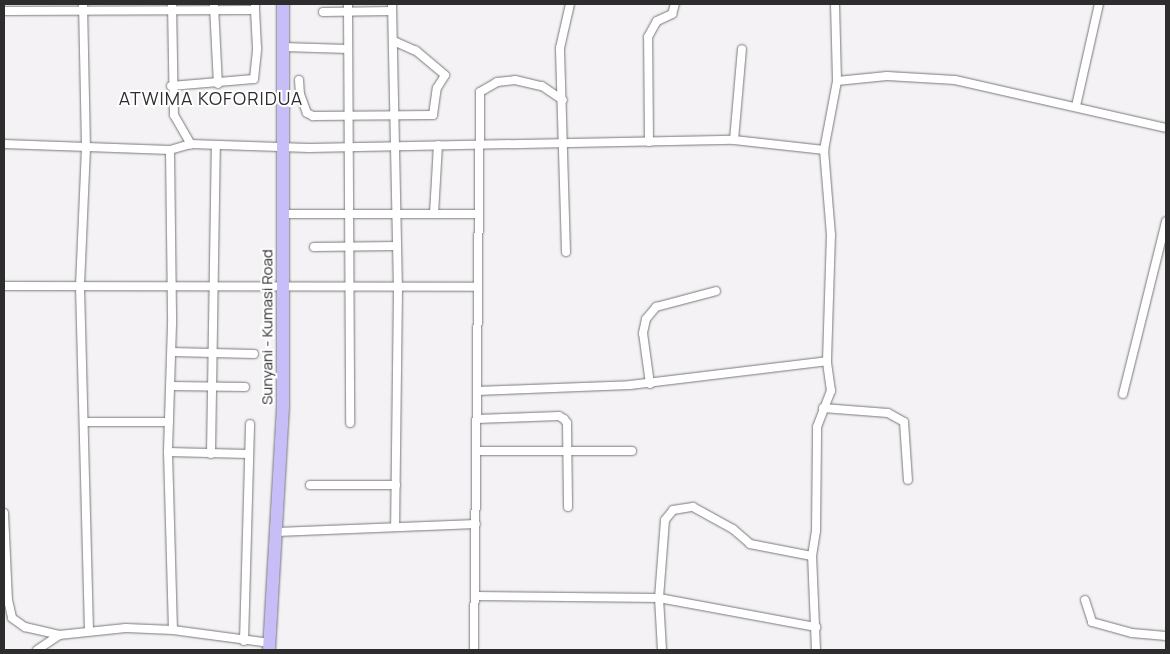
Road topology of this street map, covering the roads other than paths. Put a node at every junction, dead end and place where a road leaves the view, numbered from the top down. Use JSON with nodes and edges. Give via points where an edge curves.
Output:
{"nodes":[{"id":1,"x":283,"y":4,"type":"edge"},
{"id":2,"x":570,"y":4,"type":"edge"},
{"id":3,"x":675,"y":4,"type":"edge"},
{"id":4,"x":834,"y":4,"type":"edge"},
{"id":5,"x":1099,"y":4,"type":"edge"},
{"id":6,"x":83,"y":6,"type":"edge"},
{"id":7,"x":172,"y":6,"type":"edge"},
{"id":8,"x":214,"y":6,"type":"edge"},
{"id":9,"x":255,"y":7,"type":"edge"},
{"id":10,"x":348,"y":8,"type":"edge"},
{"id":11,"x":392,"y":8,"type":"edge"},
{"id":12,"x":4,"y":11,"type":"edge"},
{"id":13,"x":323,"y":12,"type":"dead end"},
{"id":14,"x":394,"y":41,"type":"junction"},
{"id":15,"x":283,"y":47,"type":"junction"},
{"id":16,"x":348,"y":49,"type":"junction"},
{"id":17,"x":742,"y":49,"type":"dead end"},
{"id":18,"x":299,"y":80,"type":"dead end"},
{"id":19,"x":837,"y":81,"type":"junction"},
{"id":20,"x":218,"y":84,"type":"junction"},
{"id":21,"x":172,"y":86,"type":"junction"},
{"id":22,"x":563,"y":100,"type":"junction"},
{"id":23,"x":1076,"y":106,"type":"junction"},
{"id":24,"x":348,"y":115,"type":"junction"},
{"id":25,"x":393,"y":116,"type":"junction"},
{"id":26,"x":1166,"y":128,"type":"edge"},
{"id":27,"x":734,"y":140,"type":"junction"},
{"id":28,"x":649,"y":142,"type":"junction"},
{"id":29,"x":4,"y":144,"type":"edge"},
{"id":30,"x":191,"y":144,"type":"junction"},
{"id":31,"x":393,"y":145,"type":"junction"},
{"id":32,"x":438,"y":145,"type":"junction"},
{"id":33,"x":565,"y":145,"type":"junction"},
{"id":34,"x":216,"y":146,"type":"junction"},
{"id":35,"x":348,"y":146,"type":"junction"},
{"id":36,"x":480,"y":146,"type":"junction"},
{"id":37,"x":86,"y":148,"type":"junction"},
{"id":38,"x":284,"y":148,"type":"junction"},
{"id":39,"x":170,"y":150,"type":"junction"},
{"id":40,"x":824,"y":150,"type":"junction"},
{"id":41,"x":4,"y":153,"type":"edge"},
{"id":42,"x":284,"y":214,"type":"junction"},
{"id":43,"x":350,"y":214,"type":"junction"},
{"id":44,"x":396,"y":214,"type":"junction"},
{"id":45,"x":434,"y":214,"type":"junction"},
{"id":46,"x":478,"y":214,"type":"junction"},
{"id":47,"x":1166,"y":221,"type":"edge"},
{"id":48,"x":350,"y":246,"type":"junction"},
{"id":49,"x":397,"y":246,"type":"junction"},
{"id":50,"x":314,"y":247,"type":"dead end"},
{"id":51,"x":566,"y":252,"type":"dead end"},
{"id":52,"x":4,"y":286,"type":"edge"},
{"id":53,"x":216,"y":286,"type":"junction"},
{"id":54,"x":283,"y":286,"type":"junction"},
{"id":55,"x":80,"y":287,"type":"junction"},
{"id":56,"x":172,"y":287,"type":"junction"},
{"id":57,"x":478,"y":287,"type":"junction"},
{"id":58,"x":349,"y":288,"type":"junction"},
{"id":59,"x":398,"y":288,"type":"junction"},
{"id":60,"x":716,"y":291,"type":"dead end"},
{"id":61,"x":172,"y":352,"type":"junction"},
{"id":62,"x":214,"y":352,"type":"junction"},
{"id":63,"x":254,"y":354,"type":"dead end"},
{"id":64,"x":827,"y":361,"type":"junction"},
{"id":65,"x":650,"y":384,"type":"junction"},
{"id":66,"x":213,"y":385,"type":"junction"},
{"id":67,"x":171,"y":386,"type":"junction"},
{"id":68,"x":245,"y":387,"type":"dead end"},
{"id":69,"x":477,"y":390,"type":"junction"},
{"id":70,"x":1123,"y":394,"type":"dead end"},
{"id":71,"x":823,"y":408,"type":"junction"},
{"id":72,"x":477,"y":419,"type":"junction"},
{"id":73,"x":84,"y":422,"type":"junction"},
{"id":74,"x":169,"y":422,"type":"junction"},
{"id":75,"x":250,"y":424,"type":"dead end"},
{"id":76,"x":350,"y":424,"type":"dead end"},
{"id":77,"x":566,"y":451,"type":"junction"},
{"id":78,"x":632,"y":451,"type":"dead end"},
{"id":79,"x":168,"y":452,"type":"junction"},
{"id":80,"x":476,"y":452,"type":"junction"},
{"id":81,"x":211,"y":454,"type":"junction"},
{"id":82,"x":249,"y":454,"type":"junction"},
{"id":83,"x":908,"y":480,"type":"dead end"},
{"id":84,"x":310,"y":485,"type":"dead end"},
{"id":85,"x":396,"y":485,"type":"junction"},
{"id":86,"x":568,"y":508,"type":"dead end"},
{"id":87,"x":4,"y":514,"type":"edge"},
{"id":88,"x":476,"y":524,"type":"junction"},
{"id":89,"x":395,"y":528,"type":"junction"},
{"id":90,"x":277,"y":532,"type":"junction"},
{"id":91,"x":812,"y":556,"type":"junction"},
{"id":92,"x":475,"y":596,"type":"junction"},
{"id":93,"x":659,"y":598,"type":"junction"},
{"id":94,"x":1085,"y":600,"type":"dead end"},
{"id":95,"x":816,"y":627,"type":"junction"},
{"id":96,"x":90,"y":630,"type":"junction"},
{"id":97,"x":173,"y":630,"type":"junction"},
{"id":98,"x":59,"y":635,"type":"junction"},
{"id":99,"x":1166,"y":636,"type":"edge"},
{"id":100,"x":244,"y":642,"type":"junction"},
{"id":101,"x":270,"y":647,"type":"edge"},
{"id":102,"x":37,"y":650,"type":"edge"},
{"id":103,"x":474,"y":650,"type":"edge"},
{"id":104,"x":662,"y":650,"type":"edge"},
{"id":105,"x":816,"y":650,"type":"edge"}],
"edges":[{"from":1,"to":15,"type":"main road","name":"Sunyani - Kumasi Road"},
{"from":2,"to":22,"type":"street","via":[[560,48]]},
{"from":3,"to":28,"type":"street","via":[[672,14],[658,21],[648,37]]},
{"from":4,"to":19,"type":"street"},
{"from":5,"to":23,"type":"street"},
{"from":6,"to":7,"type":"street"},
{"from":6,"to":12,"type":"street"},
{"from":6,"to":37,"type":"street"},
{"from":7,"to":8,"type":"street"},
{"from":7,"to":21,"type":"street"},
{"from":8,"to":9,"type":"street"},
{"from":8,"to":20,"type":"street"},
{"from":9,"to":20,"type":"street","via":[[256,76],[251,81]]},
{"from":10,"to":11,"type":"street"},
{"from":10,"to":13,"type":"street"},
{"from":10,"to":16,"type":"street"},
{"from":11,"to":14,"type":"street"},
{"from":14,"to":25,"type":"street","via":[[391,64]]},
{"from":14,"to":25,"type":"street","via":[[416,51],[445,76],[437,88],[433,115]]},
{"from":15,"to":16,"type":"street"},
{"from":15,"to":38,"type":"main road","name":"Sunyani - Kumasi Road"},
{"from":16,"to":24,"type":"street"},
{"from":17,"to":27,"type":"street"},
{"from":18,"to":24,"type":"street","via":[[307,113]]},
{"from":19,"to":23,"type":"street","via":[[896,76],[955,80]]},
{"from":19,"to":40,"type":"street"},
{"from":20,"to":21,"type":"street"},
{"from":21,"to":30,"type":"street","via":[[174,115]]},
{"from":22,"to":33,"type":"street"},
{"from":22,"to":36,"type":"street","via":[[542,86],[515,80],[483,88],[480,92]]},
{"from":23,"to":26,"type":"street"},
{"from":24,"to":25,"type":"street"},
{"from":24,"to":35,"type":"street"},
{"from":25,"to":31,"type":"street"},
{"from":27,"to":28,"type":"street"},
{"from":27,"to":40,"type":"street"},
{"from":28,"to":33,"type":"street"},
{"from":29,"to":37,"type":"street"},
{"from":29,"to":41,"type":"street"},
{"from":30,"to":34,"type":"street"},
{"from":30,"to":39,"type":"street"},
{"from":31,"to":32,"type":"street"},
{"from":31,"to":35,"type":"street"},
{"from":31,"to":44,"type":"street"},
{"from":32,"to":36,"type":"street"},
{"from":32,"to":45,"type":"street"},
{"from":33,"to":36,"type":"street"},
{"from":33,"to":51,"type":"street"},
{"from":34,"to":38,"type":"street"},
{"from":34,"to":53,"type":"street"},
{"from":35,"to":38,"type":"street"},
{"from":35,"to":43,"type":"street"},
{"from":36,"to":46,"type":"street"},
{"from":37,"to":39,"type":"street"},
{"from":37,"to":55,"type":"street"},
{"from":38,"to":42,"type":"main road","name":"Sunyani - Kumasi Road"},
{"from":39,"to":56,"type":"street"},
{"from":40,"to":64,"type":"street","via":[[831,236]]},
{"from":42,"to":43,"type":"street"},
{"from":42,"to":54,"type":"main road","name":"Sunyani - Kumasi Road"},
{"from":43,"to":44,"type":"street"},
{"from":43,"to":48,"type":"street"},
{"from":44,"to":45,"type":"street"},
{"from":44,"to":49,"type":"street"},
{"from":45,"to":46,"type":"street"},
{"from":46,"to":57,"type":"street"},
{"from":47,"to":70,"type":"street"},
{"from":48,"to":49,"type":"street"},
{"from":48,"to":50,"type":"street"},
{"from":48,"to":58,"type":"street"},
{"from":49,"to":59,"type":"street"},
{"from":52,"to":55,"type":"street"},
{"from":53,"to":54,"type":"street"},
{"from":53,"to":56,"type":"street"},
{"from":53,"to":62,"type":"street"},
{"from":54,"to":58,"type":"street"},
{"from":54,"to":90,"type":"main road","name":"Sunyani - Kumasi Road","via":[[283,405]]},
{"from":55,"to":56,"type":"street"},
{"from":55,"to":73,"type":"street"},
{"from":56,"to":61,"type":"street"},
{"from":57,"to":59,"type":"street"},
{"from":57,"to":69,"type":"street"},
{"from":58,"to":59,"type":"street"},
{"from":58,"to":76,"type":"street"},
{"from":59,"to":85,"type":"street"},
{"from":60,"to":65,"type":"street","via":[[656,307],[646,319],[643,333]]},
{"from":61,"to":62,"type":"street"},
{"from":61,"to":67,"type":"street"},
{"from":62,"to":63,"type":"street"},
{"from":62,"to":66,"type":"street"},
{"from":64,"to":65,"type":"street"},
{"from":64,"to":71,"type":"street","via":[[831,391]]},
{"from":65,"to":69,"type":"street"},
{"from":66,"to":67,"type":"street"},
{"from":66,"to":68,"type":"street"},
{"from":66,"to":81,"type":"street"},
{"from":67,"to":74,"type":"street"},
{"from":69,"to":72,"type":"street"},
{"from":71,"to":83,"type":"street","via":[[888,413],[904,422]]},
{"from":71,"to":91,"type":"street","via":[[818,427],[816,531]]},
{"from":72,"to":77,"type":"street","via":[[559,416],[567,423]]},
{"from":72,"to":80,"type":"street"},
{"from":73,"to":74,"type":"street"},
{"from":73,"to":96,"type":"street"},
{"from":74,"to":79,"type":"street"},
{"from":75,"to":82,"type":"street"},
{"from":77,"to":78,"type":"street"},
{"from":77,"to":80,"type":"street"},
{"from":77,"to":86,"type":"street"},
{"from":79,"to":81,"type":"street"},
{"from":79,"to":97,"type":"street"},
{"from":80,"to":88,"type":"street"},
{"from":81,"to":82,"type":"street"},
{"from":82,"to":100,"type":"street"},
{"from":84,"to":85,"type":"street"},
{"from":85,"to":89,"type":"street"},
{"from":87,"to":98,"type":"street","via":[[8,600],[12,618],[25,627]]},
{"from":88,"to":89,"type":"street"},
{"from":88,"to":92,"type":"street"},
{"from":89,"to":90,"type":"street"},
{"from":90,"to":101,"type":"main road","name":"Sunyani - Kumasi Road"},
{"from":91,"to":93,"type":"street","via":[[759,548],[705,511],[681,507],[666,520]]},
{"from":91,"to":95,"type":"street"},
{"from":92,"to":93,"type":"street"},
{"from":92,"to":103,"type":"street"},
{"from":93,"to":95,"type":"street"},
{"from":93,"to":104,"type":"street"},
{"from":94,"to":99,"type":"street","via":[[1092,622],[1132,633]]},
{"from":95,"to":105,"type":"street"},
{"from":96,"to":97,"type":"street"},
{"from":96,"to":98,"type":"street"},
{"from":97,"to":100,"type":"street"},
{"from":98,"to":102,"type":"street"},
{"from":100,"to":101,"type":"street"}]}
